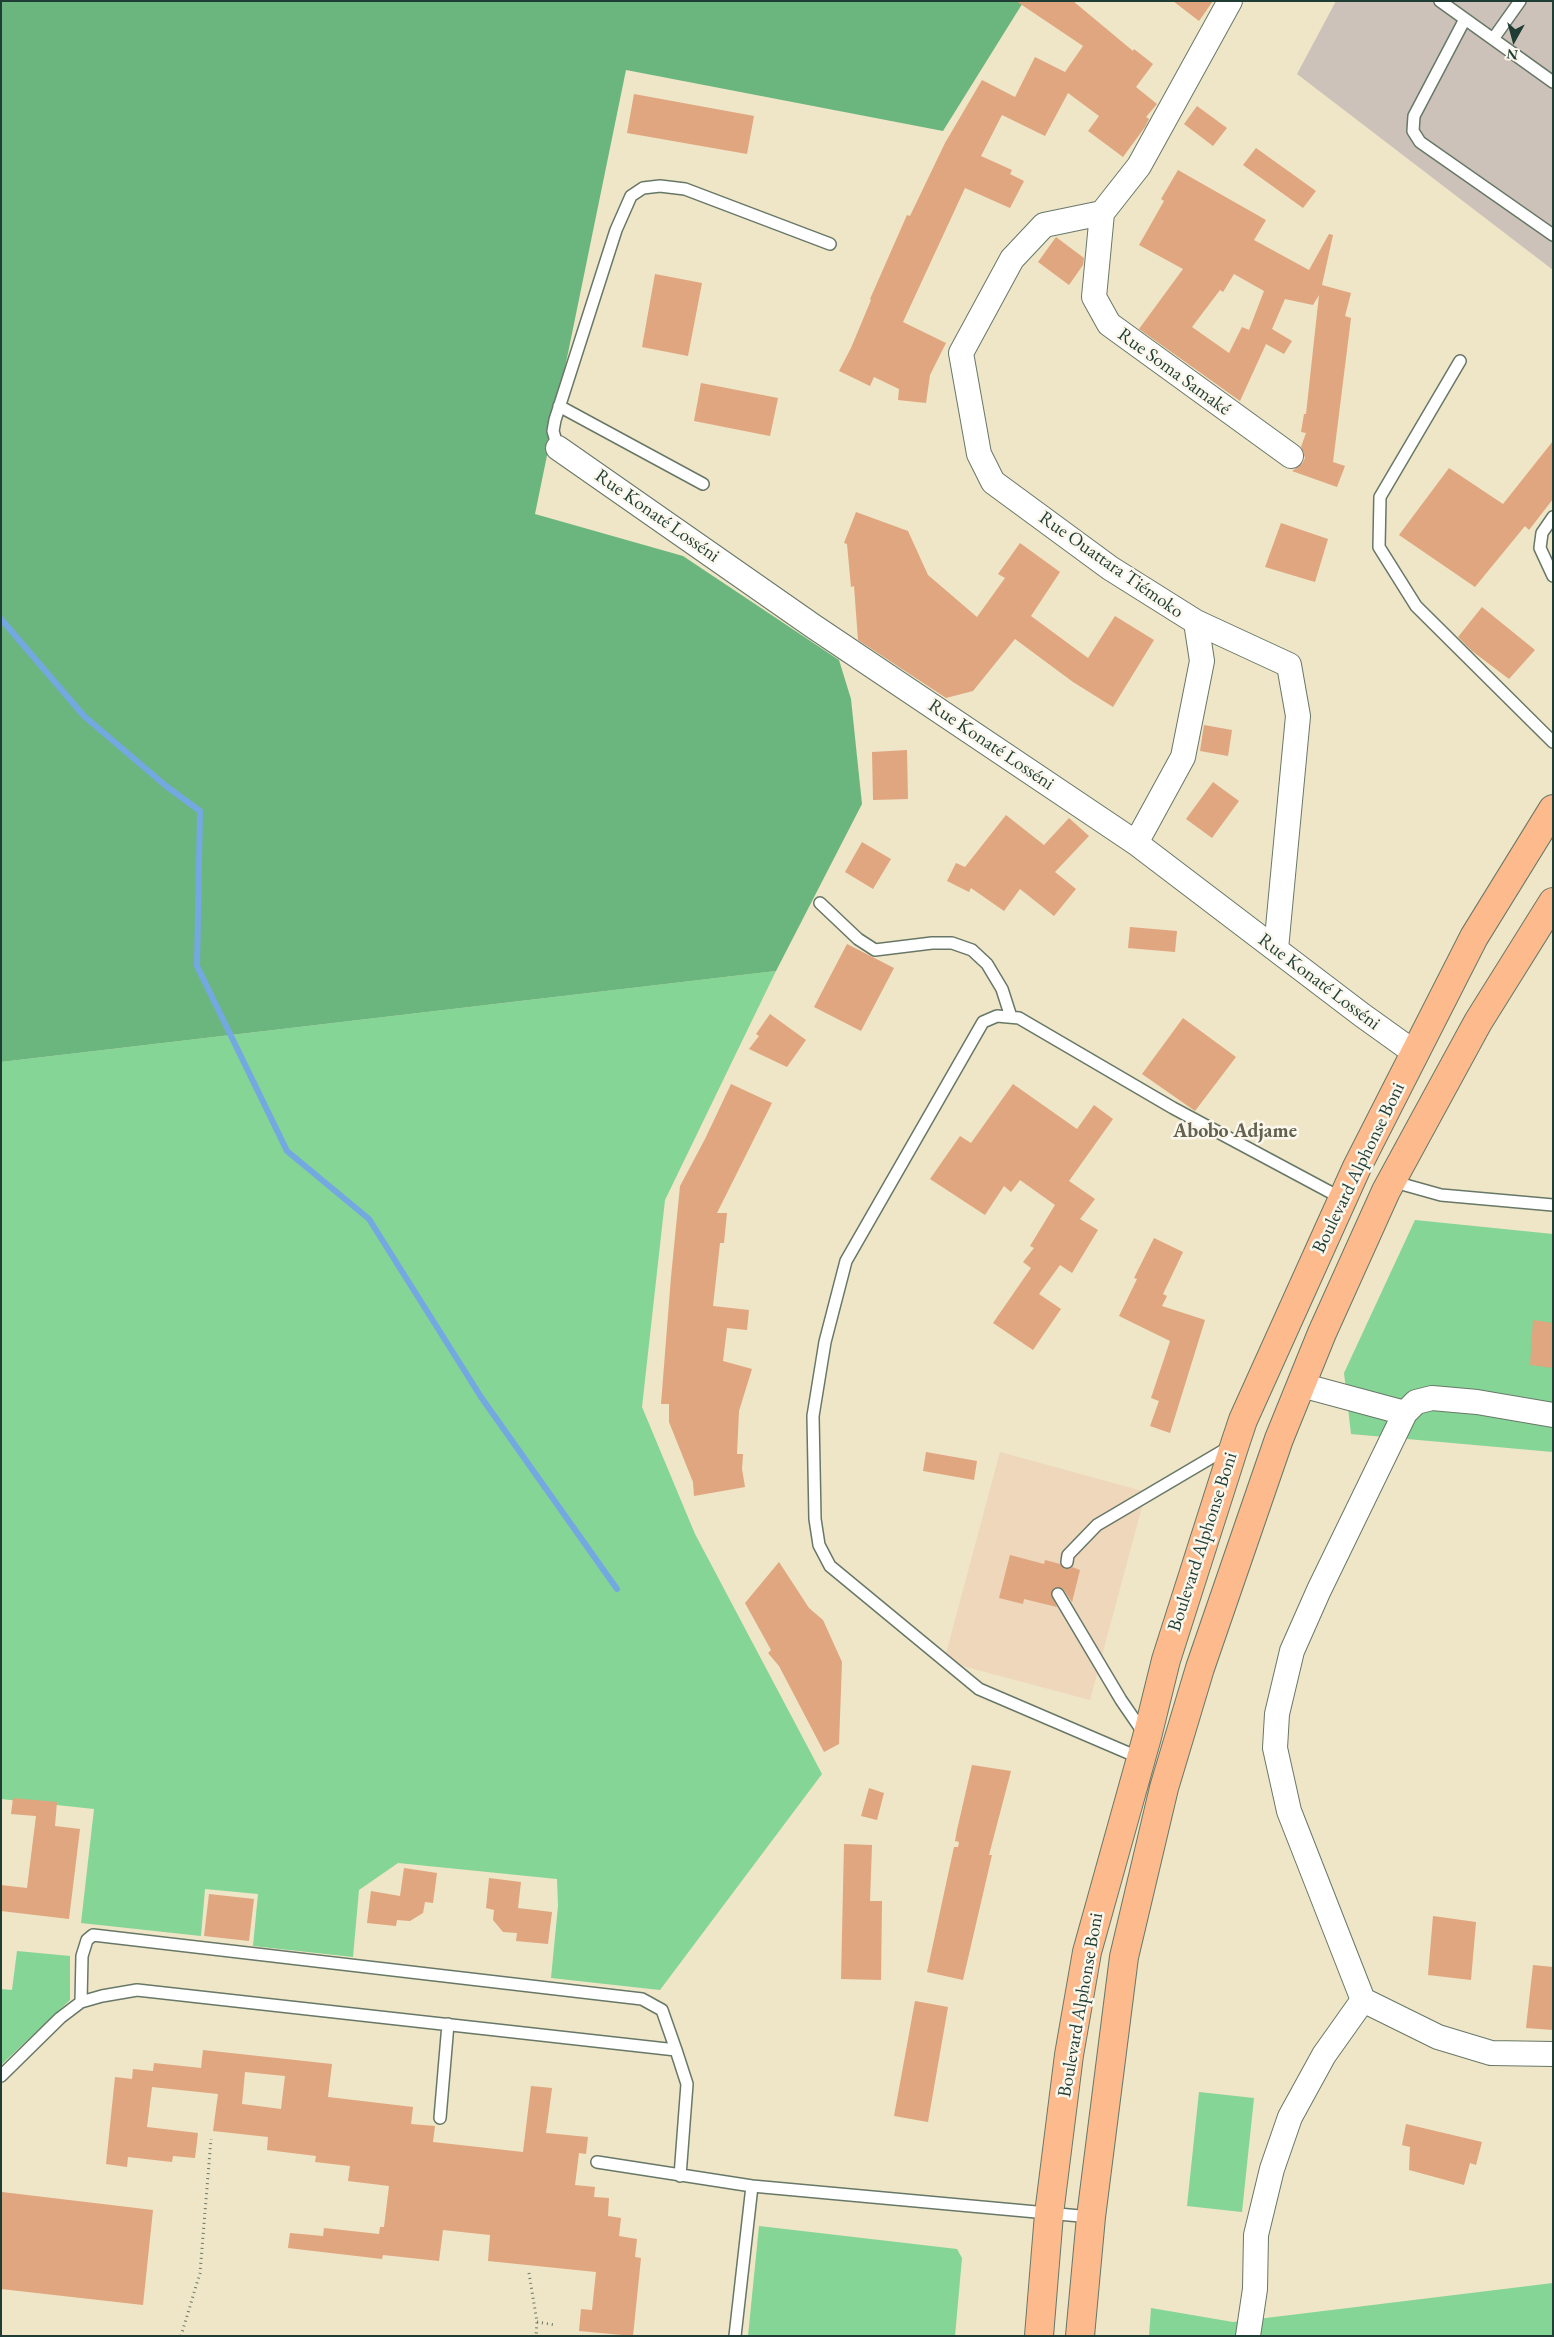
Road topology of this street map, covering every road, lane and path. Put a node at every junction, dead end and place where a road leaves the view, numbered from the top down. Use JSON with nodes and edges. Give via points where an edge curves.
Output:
{"nodes":[{"id":1,"x":1230,"y":1,"type":"edge"},
{"id":2,"x":1440,"y":1,"type":"edge"},
{"id":3,"x":1520,"y":1,"type":"edge"},
{"id":4,"x":1465,"y":19,"type":"junction"},
{"id":5,"x":1493,"y":39,"type":"junction"},
{"id":6,"x":1553,"y":82,"type":"edge"},
{"id":7,"x":1102,"y":213,"type":"junction"},
{"id":8,"x":1553,"y":235,"type":"edge"},
{"id":9,"x":830,"y":244,"type":"dead end"},
{"id":10,"x":1460,"y":361,"type":"dead end"},
{"id":11,"x":559,"y":406,"type":"junction"},
{"id":12,"x":558,"y":448,"type":"joint"},
{"id":13,"x":1291,"y":456,"type":"dead end"},
{"id":14,"x":703,"y":484,"type":"dead end"},
{"id":15,"x":1553,"y":517,"type":"edge"},
{"id":16,"x":1553,"y":576,"type":"edge"},
{"id":17,"x":1196,"y":622,"type":"junction"},
{"id":18,"x":1553,"y":742,"type":"edge"},
{"id":19,"x":1553,"y":809,"type":"edge"},
{"id":20,"x":1136,"y":843,"type":"junction"},
{"id":21,"x":1553,"y":902,"type":"edge"},
{"id":22,"x":820,"y":903,"type":"dead end"},
{"id":23,"x":1276,"y":949,"type":"junction"},
{"id":24,"x":1011,"y":1017,"type":"junction"},
{"id":25,"x":1415,"y":1053,"type":"junction"},
{"id":26,"x":1391,"y":1181,"type":"junction"},
{"id":27,"x":1343,"y":1198,"type":"junction"},
{"id":28,"x":1553,"y":1205,"type":"edge"},
{"id":29,"x":1301,"y":1385,"type":"junction"},
{"id":30,"x":1405,"y":1413,"type":"junction"},
{"id":31,"x":1553,"y":1415,"type":"edge"},
{"id":32,"x":1234,"y":1444,"type":"junction"},
{"id":33,"x":1066,"y":1562,"type":"dead end"},
{"id":34,"x":1058,"y":1594,"type":"dead end"},
{"id":35,"x":1143,"y":1748,"type":"junction"},
{"id":36,"x":1363,"y":2000,"type":"junction"},
{"id":37,"x":81,"y":2002,"type":"junction"},
{"id":38,"x":448,"y":2024,"type":"junction"},
{"id":39,"x":676,"y":2050,"type":"junction"},
{"id":40,"x":1553,"y":2054,"type":"edge"},
{"id":41,"x":1,"y":2076,"type":"edge"},
{"id":42,"x":440,"y":2118,"type":"dead end"},
{"id":43,"x":211,"y":2140,"type":"dead end"},
{"id":44,"x":597,"y":2162,"type":"dead end"},
{"id":45,"x":680,"y":2176,"type":"junction"},
{"id":46,"x":752,"y":2186,"type":"junction"},
{"id":47,"x":1049,"y":2214,"type":"junction"},
{"id":48,"x":1091,"y":2217,"type":"junction"},
{"id":49,"x":529,"y":2273,"type":"dead end"},
{"id":50,"x":537,"y":2322,"type":"junction"},
{"id":51,"x":555,"y":2325,"type":"dead end"},
{"id":52,"x":181,"y":2336,"type":"edge"},
{"id":53,"x":536,"y":2336,"type":"edge"},
{"id":54,"x":735,"y":2336,"type":"edge"},
{"id":55,"x":1039,"y":2336,"type":"edge"},
{"id":56,"x":1080,"y":2336,"type":"edge"},
{"id":57,"x":1248,"y":2336,"type":"edge"}],
"edges":[{"from":1,"to":7,"type":"street","via":[[1139,166]]},
{"from":2,"to":4,"type":"lane"},
{"from":3,"to":5,"type":"lane"},
{"from":4,"to":5,"type":"lane"},
{"from":4,"to":8,"type":"lane","via":[[1414,116],[1413,131],[1420,142]]},
{"from":5,"to":6,"type":"lane"},
{"from":7,"to":13,"type":"street","name":"Rue Soma Samaké","via":[[1094,297],[1109,324]]},
{"from":7,"to":17,"type":"street","name":"Rue Ouattara Tiémoko","via":[[1044,225],[1012,260],[961,353],[979,454],[993,482],[1110,568]]},
{"from":9,"to":11,"type":"lane","via":[[685,189],[643,188],[631,196],[616,230]]},
{"from":10,"to":18,"type":"lane","via":[[1380,497],[1379,547],[1416,606]]},
{"from":11,"to":12,"type":"lane","via":[[553,432]]},
{"from":11,"to":14,"type":"lane"},
{"from":12,"to":20,"type":"street","name":"Rue Konaté Losséni","via":[[813,626]]},
{"from":15,"to":16,"type":"lane","via":[[1542,533],[1540,548]]},
{"from":17,"to":20,"type":"street","via":[[1202,661],[1183,756]]},
{"from":17,"to":23,"type":"street","name":"Rue Ouattara Tiémoko","via":[[1289,665],[1298,716]]},
{"from":19,"to":25,"type":"main road","name":"Boulevard Alphonse Boni","via":[[1474,936]]},
{"from":20,"to":23,"type":"street","name":"Rue Konaté Losséni"},
{"from":21,"to":26,"type":"main road","name":"Boulevard Alphonse Boni","via":[[1478,1022]]},
{"from":22,"to":24,"type":"lane","via":[[875,950],[952,943],[972,950],[987,964],[1002,989]]},
{"from":23,"to":25,"type":"street","name":"Rue Konaté Losséni"},
{"from":24,"to":27,"type":"lane","via":[[1019,1018],[1173,1108]]},
{"from":24,"to":35,"type":"lane","via":[[997,1016],[983,1022],[846,1261],[825,1342],[813,1416],[815,1519],[819,1545],[830,1566],[979,1689]]},
{"from":25,"to":27,"type":"main road","name":"Boulevard Alphonse Boni"},
{"from":26,"to":28,"type":"lane","via":[[1442,1195]]},
{"from":26,"to":29,"type":"main road","name":"Boulevard Alphonse Boni"},
{"from":27,"to":32,"type":"main road","name":"Boulevard Alphonse Boni"},
{"from":29,"to":30,"type":"street"},
{"from":29,"to":48,"type":"main road","name":"Boulevard Alphonse Boni","via":[[1279,1439],[1200,1668],[1155,1823],[1124,1957]]},
{"from":30,"to":31,"type":"street","via":[[1416,1402],[1432,1398]]},
{"from":30,"to":36,"type":"street","via":[[1292,1651],[1277,1714],[1275,1748],[1290,1811]]},
{"from":32,"to":33,"type":"lane","via":[[1097,1526]]},
{"from":32,"to":35,"type":"main road","name":"Boulevard Alphonse Boni","via":[[1166,1660]]},
{"from":34,"to":35,"type":"lane","via":[[1121,1700]]},
{"from":35,"to":47,"type":"main road","name":"Boulevard Alphonse Boni","via":[[1087,1952]]},
{"from":36,"to":40,"type":"street","via":[[1438,2037],[1491,2053]]},
{"from":36,"to":57,"type":"street","via":[[1324,2055],[1290,2117],[1272,2169],[1256,2235],[1255,2289]]},
{"from":37,"to":38,"type":"lane","via":[[137,1990]]},
{"from":37,"to":39,"type":"lane","via":[[82,1956],[87,1940],[93,1935],[642,1999],[662,2010]]},
{"from":37,"to":41,"type":"lane","via":[[60,2018]]},
{"from":38,"to":39,"type":"lane"},
{"from":38,"to":42,"type":"lane"},
{"from":39,"to":45,"type":"lane","via":[[688,2084]]},
{"from":43,"to":52,"type":"path","via":[[200,2273]]},
{"from":44,"to":45,"type":"lane"},
{"from":45,"to":46,"type":"lane"},
{"from":46,"to":47,"type":"lane"},
{"from":46,"to":54,"type":"lane"},
{"from":47,"to":48,"type":"lane"},
{"from":47,"to":55,"type":"main road","name":"Boulevard Alphonse Boni"},
{"from":48,"to":56,"type":"main road","name":"Boulevard Alphonse Boni"},
{"from":49,"to":50,"type":"path"},
{"from":50,"to":51,"type":"path"},
{"from":50,"to":53,"type":"path"}]}
